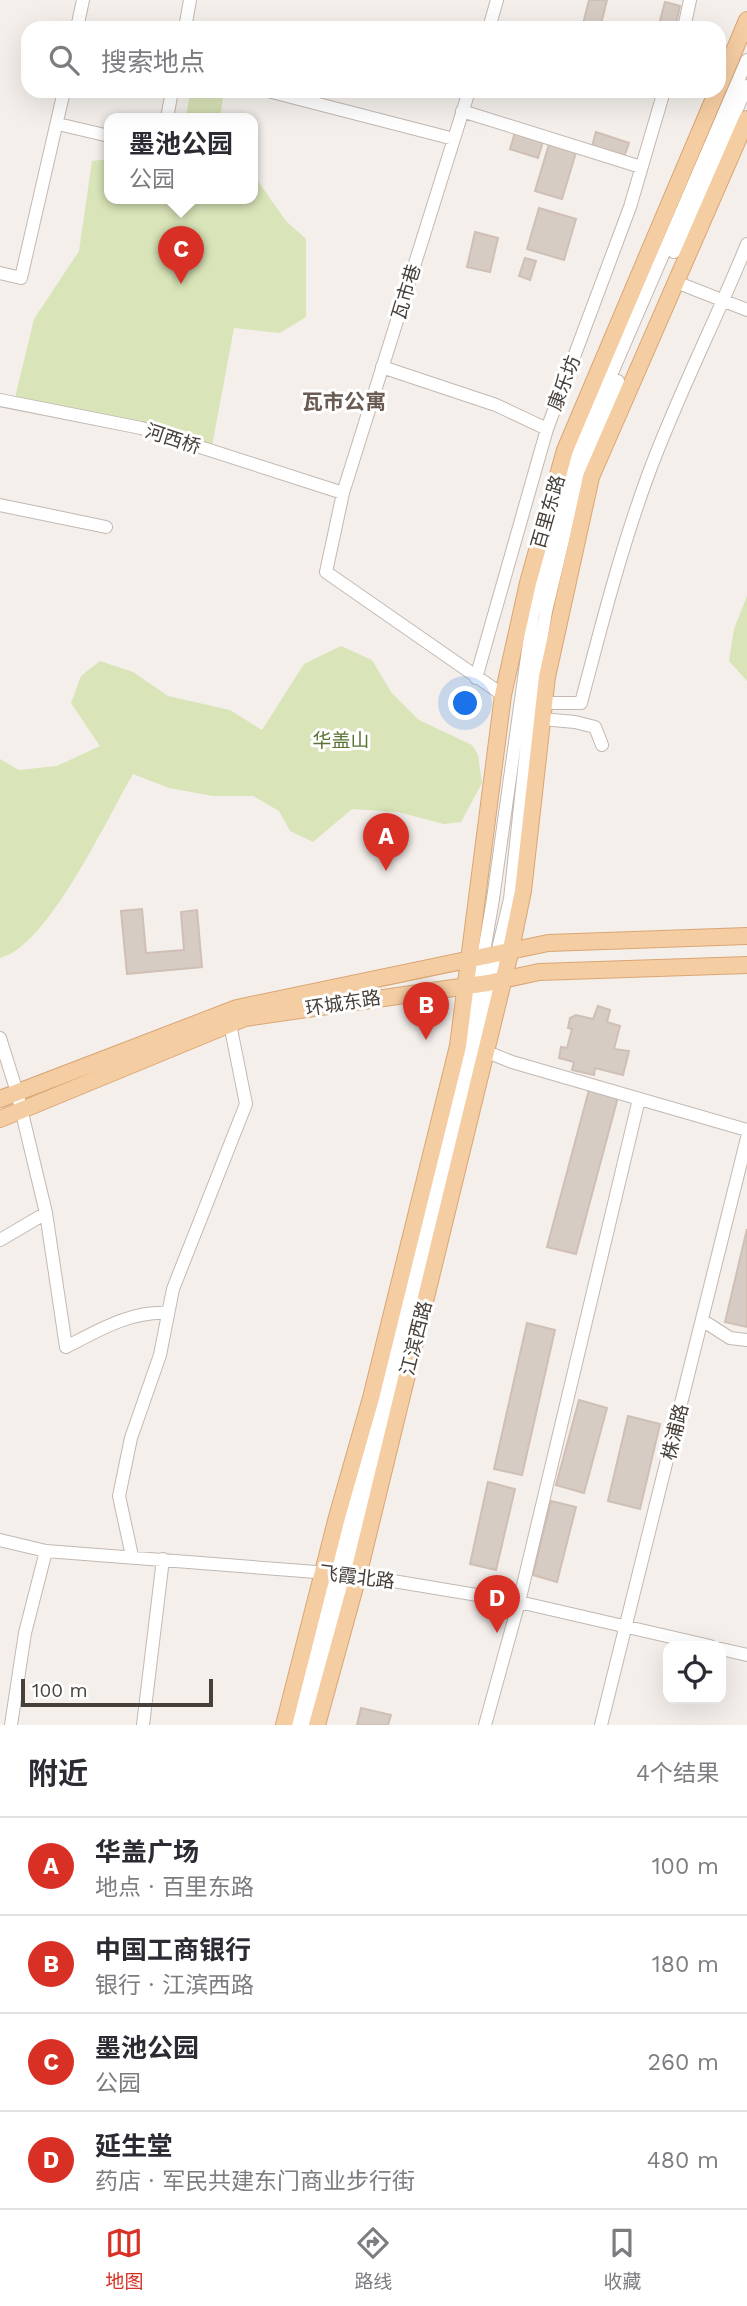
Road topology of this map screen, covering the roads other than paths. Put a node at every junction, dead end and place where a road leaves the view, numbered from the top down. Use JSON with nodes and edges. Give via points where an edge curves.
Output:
{"nodes":[{"id":1,"x":83,"y":0,"type":"edge"},
{"id":2,"x":190,"y":0,"type":"edge"},
{"id":3,"x":497,"y":0,"type":"edge"},
{"id":4,"x":690,"y":0,"type":"edge"},
{"id":5,"x":747,"y":20,"type":"edge"},
{"id":6,"x":78,"y":21,"type":"edge"},
{"id":7,"x":186,"y":21,"type":"edge"},
{"id":8,"x":491,"y":21,"type":"edge"},
{"id":9,"x":686,"y":21,"type":"edge"},
{"id":10,"x":747,"y":60,"type":"edge"},
{"id":11,"x":726,"y":70,"type":"edge"},
{"id":12,"x":747,"y":86,"type":"edge"},
{"id":13,"x":63,"y":98,"type":"edge"},
{"id":14,"x":295,"y":98,"type":"edge"},
{"id":15,"x":467,"y":98,"type":"edge"},
{"id":16,"x":662,"y":98,"type":"edge"},
{"id":17,"x":714,"y":98,"type":"edge"},
{"id":18,"x":462,"y":111,"type":"junction"},
{"id":19,"x":747,"y":119,"type":"edge"},
{"id":20,"x":58,"y":124,"type":"junction"},
{"id":21,"x":104,"y":135,"type":"edge"},
{"id":22,"x":454,"y":139,"type":"junction"},
{"id":23,"x":641,"y":167,"type":"junction"},
{"id":24,"x":747,"y":244,"type":"edge"},
{"id":25,"x":0,"y":273,"type":"edge"},
{"id":26,"x":676,"y":282,"type":"junction"},
{"id":27,"x":724,"y":301,"type":"junction"},
{"id":28,"x":747,"y":310,"type":"edge"},
{"id":29,"x":382,"y":368,"type":"junction"},
{"id":30,"x":0,"y":400,"type":"edge"},
{"id":31,"x":547,"y":429,"type":"junction"},
{"id":32,"x":343,"y":493,"type":"junction"},
{"id":33,"x":0,"y":506,"type":"edge"},
{"id":34,"x":106,"y":527,"type":"dead end"},
{"id":35,"x":476,"y":678,"type":"junction"},
{"id":36,"x":503,"y":695,"type":"junction"},
{"id":37,"x":543,"y":711,"type":"junction"},
{"id":38,"x":602,"y":745,"type":"dead end"},
{"id":39,"x":747,"y":936,"type":"edge"},
{"id":40,"x":490,"y":954,"type":"junction"},
{"id":41,"x":747,"y":965,"type":"edge"},
{"id":42,"x":484,"y":982,"type":"junction"},
{"id":43,"x":230,"y":1024,"type":"junction"},
{"id":44,"x":0,"y":1038,"type":"edge"},
{"id":45,"x":487,"y":1052,"type":"junction"},
{"id":46,"x":17,"y":1092,"type":"junction"},
{"id":47,"x":0,"y":1099,"type":"edge"},
{"id":48,"x":639,"y":1099,"type":"junction"},
{"id":49,"x":21,"y":1110,"type":"junction"},
{"id":50,"x":0,"y":1119,"type":"edge"},
{"id":51,"x":747,"y":1130,"type":"edge"},
{"id":52,"x":747,"y":1138,"type":"edge"},
{"id":53,"x":46,"y":1213,"type":"junction"},
{"id":54,"x":0,"y":1240,"type":"edge"},
{"id":55,"x":168,"y":1313,"type":"junction"},
{"id":56,"x":702,"y":1320,"type":"junction"},
{"id":57,"x":747,"y":1340,"type":"edge"},
{"id":58,"x":0,"y":1540,"type":"edge"},
{"id":59,"x":46,"y":1551,"type":"junction"},
{"id":60,"x":132,"y":1556,"type":"junction"},
{"id":61,"x":163,"y":1559,"type":"junction"},
{"id":62,"x":342,"y":1574,"type":"junction"},
{"id":63,"x":519,"y":1602,"type":"junction"},
{"id":64,"x":626,"y":1626,"type":"junction"},
{"id":65,"x":689,"y":1641,"type":"edge"},
{"id":66,"x":726,"y":1650,"type":"edge"},
{"id":67,"x":747,"y":1655,"type":"edge"},
{"id":68,"x":11,"y":1725,"type":"edge"},
{"id":69,"x":143,"y":1725,"type":"edge"},
{"id":70,"x":284,"y":1725,"type":"edge"},
{"id":71,"x":296,"y":1725,"type":"edge"},
{"id":72,"x":308,"y":1725,"type":"edge"},
{"id":73,"x":317,"y":1725,"type":"edge"},
{"id":74,"x":485,"y":1725,"type":"edge"},
{"id":75,"x":601,"y":1725,"type":"edge"}],
"edges":[{"from":1,"to":6,"type":"street"},
{"from":2,"to":7,"type":"street"},
{"from":3,"to":8,"type":"street"},
{"from":4,"to":9,"type":"street"},
{"from":5,"to":11,"type":"main road","name":"百里东路"},
{"from":10,"to":40,"type":"street","via":[[573,463],[533,614]]},
{"from":12,"to":40,"type":"street","via":[[579,474],[546,611],[532,696],[509,899]]},
{"from":13,"to":20,"type":"street"},
{"from":14,"to":22,"type":"street"},
{"from":15,"to":18,"type":"street","name":"瓦市巷"},
{"from":16,"to":23,"type":"street","name":"康乐坊"},
{"from":17,"to":36,"type":"main road","name":"百里东路","via":[[565,450]]},
{"from":18,"to":22,"type":"street","name":"瓦市巷"},
{"from":18,"to":23,"type":"street"},
{"from":19,"to":26,"type":"main road","name":"百里东路"},
{"from":20,"to":21,"type":"street"},
{"from":20,"to":25,"type":"street","via":[[21,278]]},
{"from":22,"to":29,"type":"street","name":"瓦市巷"},
{"from":23,"to":31,"type":"street","name":"康乐坊"},
{"from":24,"to":27,"type":"street"},
{"from":26,"to":27,"type":"street"},
{"from":26,"to":37,"type":"main road","name":"百里东路","via":[[591,477]]},
{"from":27,"to":28,"type":"street"},
{"from":27,"to":37,"type":"street","via":[[686,380],[647,479],[581,703]]},
{"from":29,"to":31,"type":"street","via":[[496,405]]},
{"from":29,"to":32,"type":"street","name":"瓦市巷"},
{"from":30,"to":32,"type":"street","name":"河西桥","via":[[141,428]]},
{"from":31,"to":35,"type":"street","name":"康乐坊"},
{"from":32,"to":35,"type":"street","name":"瓦市巷","via":[[326,572]]},
{"from":33,"to":34,"type":"street"},
{"from":35,"to":36,"type":"street"},
{"from":36,"to":40,"type":"main road","name":"百里东路","via":[[487,808]]},
{"from":37,"to":38,"type":"street","via":[[595,727]]},
{"from":37,"to":40,"type":"main road","name":"百里东路","via":[[523,891]]},
{"from":39,"to":40,"type":"main road","name":"环城东路","via":[[548,943]]},
{"from":40,"to":42,"type":"main road","name":"江滨西路"},
{"from":40,"to":42,"type":"main road","name":"江滨西路"},
{"from":40,"to":46,"type":"main road","name":"环城东路","via":[[237,1008]]},
{"from":41,"to":42,"type":"main road","name":"环城东路","via":[[539,972]]},
{"from":42,"to":43,"type":"main road","name":"环城东路"},
{"from":42,"to":45,"type":"main road","name":"江滨西路"},
{"from":42,"to":62,"type":"street","via":[[479,1034]]},
{"from":42,"to":62,"type":"main road","name":"江滨西路","via":[[458,1046]]},
{"from":43,"to":49,"type":"main road","name":"环城东路"},
{"from":43,"to":55,"type":"street","via":[[246,1104],[173,1289]]},
{"from":44,"to":46,"type":"street"},
{"from":45,"to":48,"type":"street"},
{"from":45,"to":62,"type":"main road","name":"江滨西路"},
{"from":46,"to":47,"type":"main road","name":"环城东路"},
{"from":46,"to":49,"type":"street"},
{"from":48,"to":51,"type":"street"},
{"from":48,"to":63,"type":"street"},
{"from":49,"to":50,"type":"main road","name":"环城东路"},
{"from":49,"to":53,"type":"street"},
{"from":52,"to":56,"type":"street","name":"株浦路"},
{"from":53,"to":54,"type":"street"},
{"from":53,"to":55,"type":"street","via":[[66,1347],[142,1313]]},
{"from":55,"to":60,"type":"street","via":[[119,1496]]},
{"from":56,"to":57,"type":"street","via":[[730,1338]]},
{"from":56,"to":64,"type":"street","name":"株浦路"},
{"from":58,"to":59,"type":"street","name":"飞霞北路"},
{"from":59,"to":60,"type":"street","name":"飞霞北路"},
{"from":59,"to":68,"type":"street","via":[[25,1633]]},
{"from":60,"to":61,"type":"street","name":"飞霞北路"},
{"from":61,"to":62,"type":"street","name":"飞霞北路"},
{"from":61,"to":69,"type":"street"},
{"from":62,"to":63,"type":"street","name":"飞霞北路"},
{"from":62,"to":70,"type":"main road","name":"江滨西路"},
{"from":62,"to":71,"type":"street"},
{"from":62,"to":72,"type":"street"},
{"from":62,"to":73,"type":"main road","name":"江滨西路"},
{"from":63,"to":64,"type":"street","name":"飞霞北路"},
{"from":63,"to":74,"type":"street"},
{"from":64,"to":65,"type":"street","name":"飞霞北路"},
{"from":64,"to":75,"type":"street","name":"株浦路"},
{"from":66,"to":67,"type":"street"}]}
